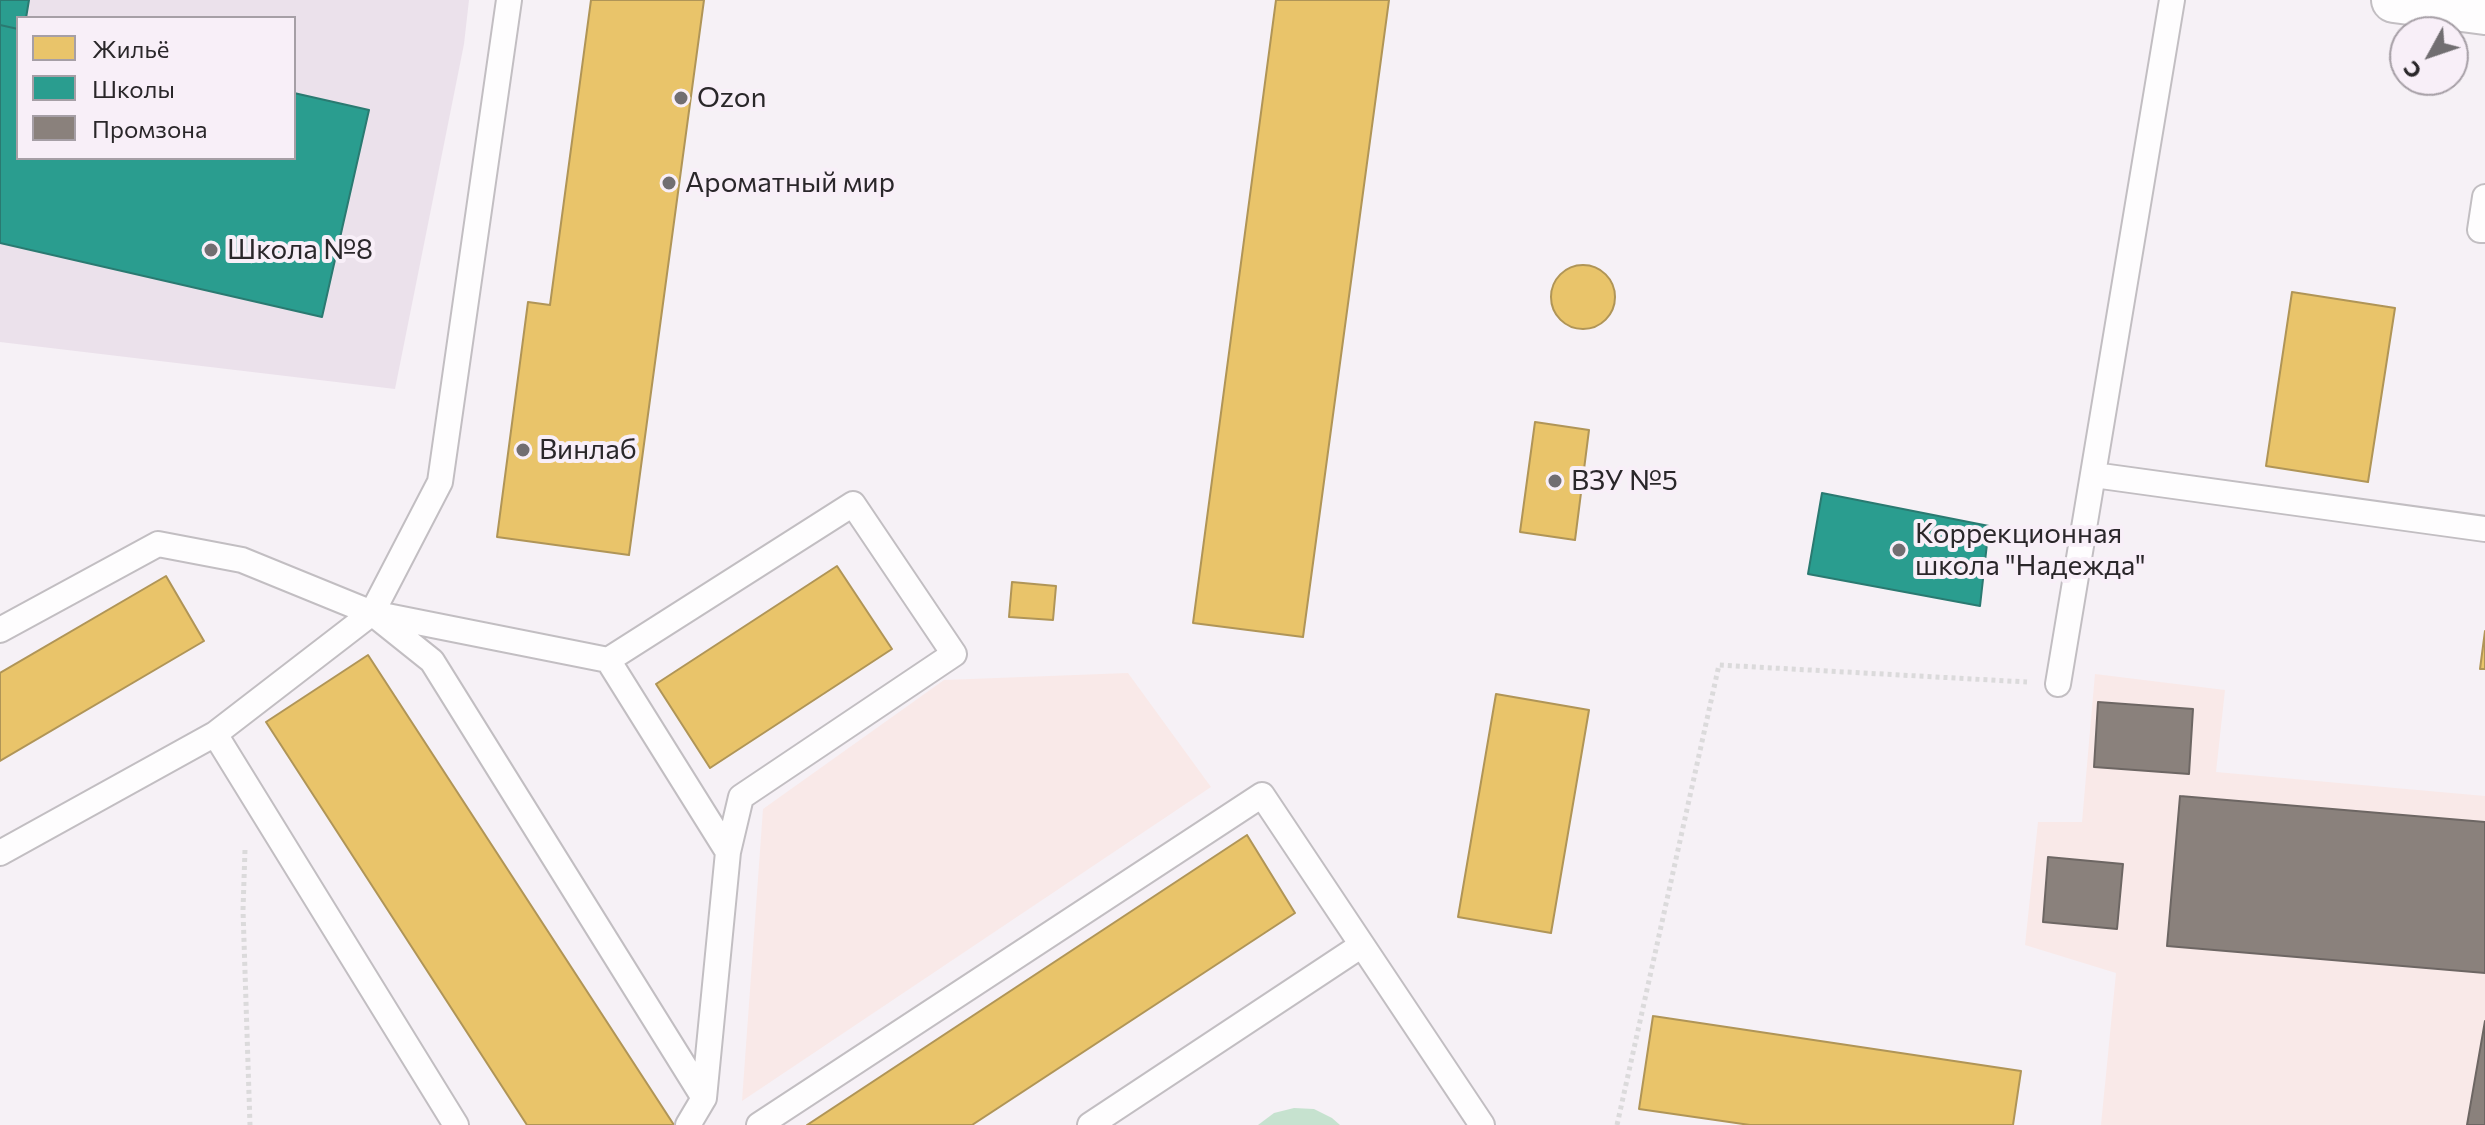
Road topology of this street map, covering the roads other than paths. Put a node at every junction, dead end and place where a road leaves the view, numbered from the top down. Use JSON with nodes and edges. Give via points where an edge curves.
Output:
{"nodes":[{"id":1,"x":509,"y":0,"type":"edge"},
{"id":2,"x":2172,"y":0,"type":"edge"},
{"id":3,"x":2394,"y":0,"type":"edge"},
{"id":4,"x":2485,"y":12,"type":"edge"},
{"id":5,"x":2485,"y":197,"type":"edge"},
{"id":6,"x":2485,"y":230,"type":"edge"},
{"id":7,"x":2094,"y":475,"type":"junction"},
{"id":8,"x":2485,"y":529,"type":"edge"},
{"id":9,"x":372,"y":613,"type":"junction"},
{"id":10,"x":0,"y":630,"type":"edge"},
{"id":11,"x":608,"y":660,"type":"junction"},
{"id":12,"x":2058,"y":684,"type":"road end"},
{"id":13,"x":215,"y":734,"type":"junction"},
{"id":14,"x":728,"y":852,"type":"junction"},
{"id":15,"x":0,"y":853,"type":"edge"},
{"id":16,"x":1362,"y":945,"type":"junction"},
{"id":17,"x":704,"y":1098,"type":"junction"},
{"id":18,"x":456,"y":1125,"type":"edge"},
{"id":19,"x":688,"y":1125,"type":"edge"},
{"id":20,"x":759,"y":1125,"type":"edge"},
{"id":21,"x":1090,"y":1125,"type":"edge"},
{"id":22,"x":1482,"y":1125,"type":"edge"}],
"edges":[{"from":1,"to":9,"type":"lane","via":[[440,482]]},
{"from":2,"to":7,"type":"lane"},
{"from":3,"to":4,"type":"street"},
{"from":5,"to":6,"type":"lane","via":[[2480,230]]},
{"from":7,"to":8,"type":"lane"},
{"from":7,"to":12,"type":"lane"},
{"from":9,"to":10,"type":"lane","via":[[242,560],[158,544]]},
{"from":9,"to":11,"type":"lane"},
{"from":9,"to":13,"type":"lane"},
{"from":9,"to":17,"type":"lane","via":[[432,661]]},
{"from":11,"to":14,"type":"lane"},
{"from":11,"to":14,"type":"lane","via":[[853,504],[954,654],[741,797]]},
{"from":13,"to":15,"type":"lane"},
{"from":13,"to":18,"type":"lane"},
{"from":14,"to":17,"type":"lane"},
{"from":16,"to":20,"type":"lane","via":[[1262,795]]},
{"from":16,"to":21,"type":"lane"},
{"from":16,"to":22,"type":"lane"},
{"from":17,"to":19,"type":"lane"}]}
